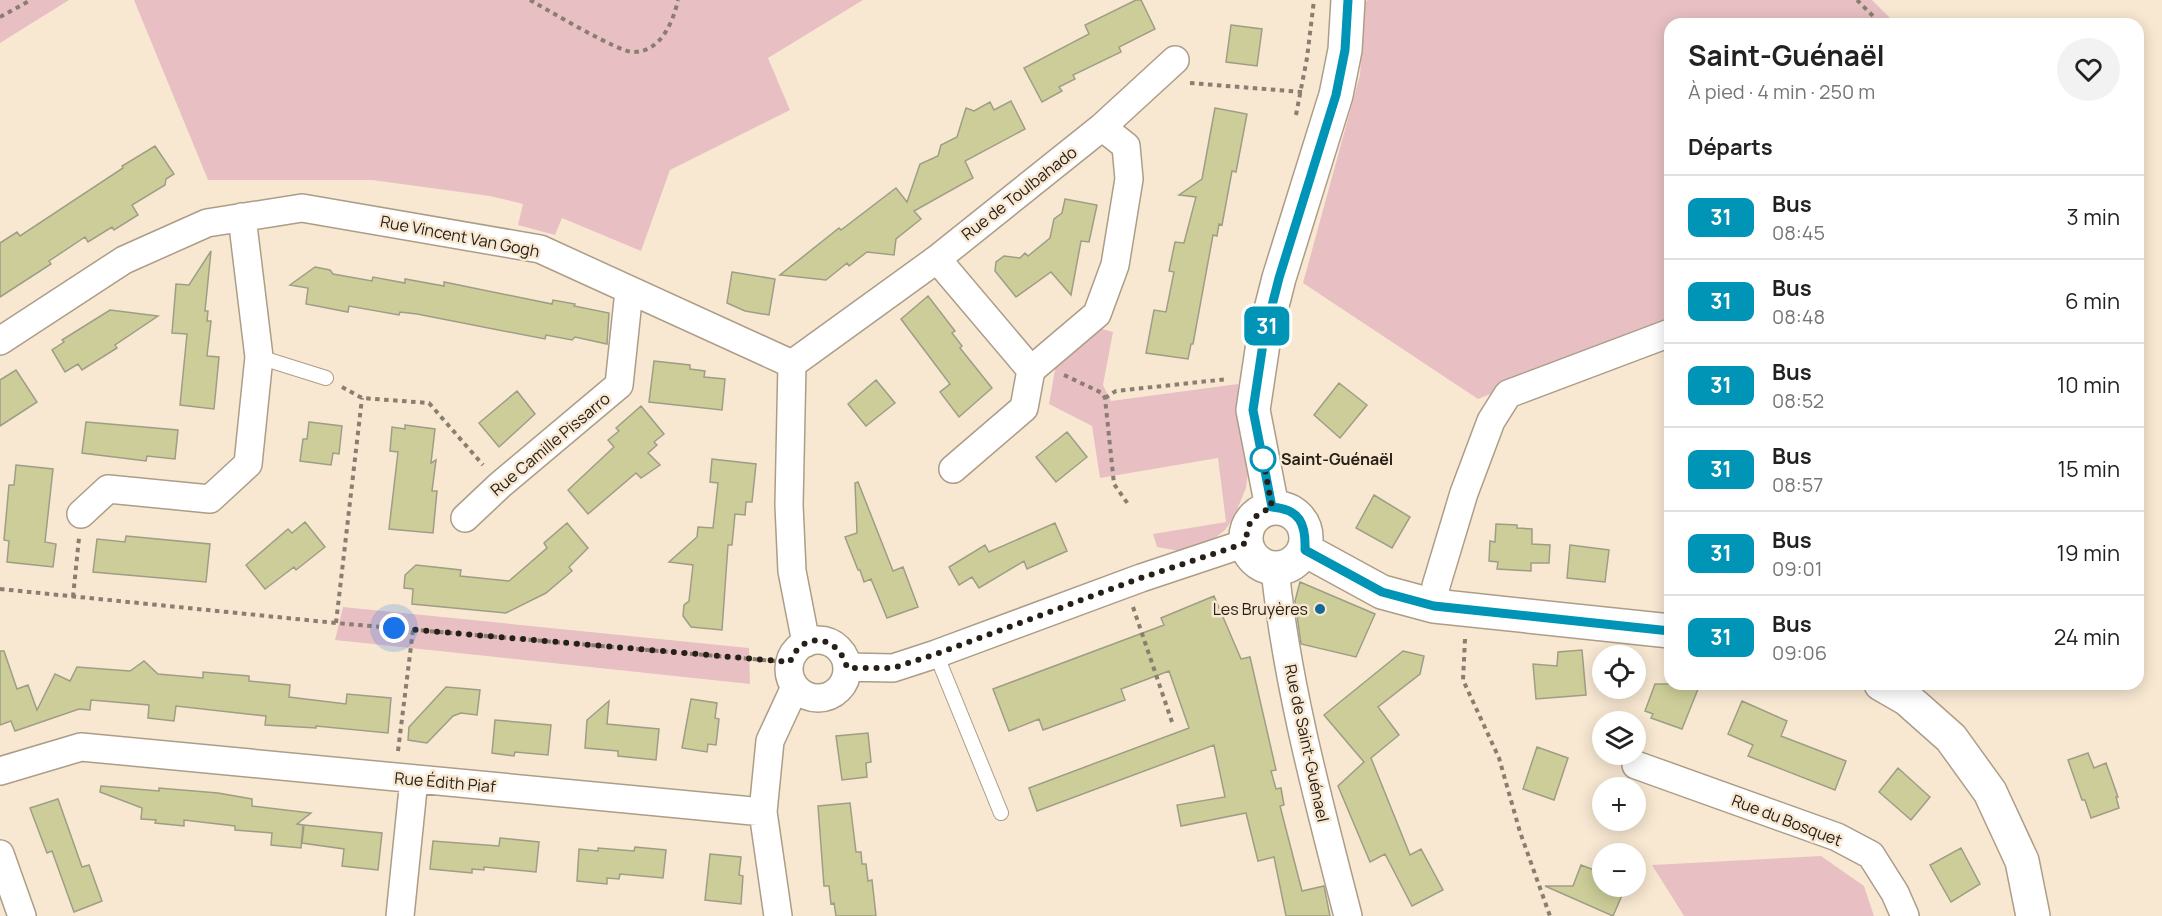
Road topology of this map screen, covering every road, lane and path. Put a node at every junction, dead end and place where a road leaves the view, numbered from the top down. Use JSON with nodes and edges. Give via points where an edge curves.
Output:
{"nodes":[{"id":1,"x":31,"y":0,"type":"edge"},
{"id":2,"x":530,"y":0,"type":"edge"},
{"id":3,"x":678,"y":0,"type":"edge"},
{"id":4,"x":1348,"y":0,"type":"edge"},
{"id":5,"x":1857,"y":0,"type":"edge"},
{"id":6,"x":0,"y":17,"type":"edge"},
{"id":7,"x":1875,"y":18,"type":"edge"},
{"id":8,"x":1170,"y":65,"type":"joint"},
{"id":9,"x":1336,"y":95,"type":"junction"},
{"id":10,"x":1102,"y":127,"type":"junction"},
{"id":11,"x":242,"y":217,"type":"junction"},
{"id":12,"x":936,"y":258,"type":"junction"},
{"id":13,"x":629,"y":291,"type":"junction"},
{"id":14,"x":1664,"y":335,"type":"edge"},
{"id":15,"x":0,"y":341,"type":"edge"},
{"id":16,"x":259,"y":357,"type":"junction"},
{"id":17,"x":792,"y":364,"type":"junction"},
{"id":18,"x":1031,"y":370,"type":"junction"},
{"id":19,"x":326,"y":378,"type":"joint"},
{"id":20,"x":1232,"y":379,"type":"dead end"},
{"id":21,"x":362,"y":398,"type":"junction"},
{"id":22,"x":1105,"y":398,"type":"junction"},
{"id":23,"x":953,"y":469,"type":"dead end"},
{"id":24,"x":500,"y":485,"type":"junction"},
{"id":25,"x":1128,"y":504,"type":"dead end"},
{"id":26,"x":1272,"y":507,"type":"junction"},
{"id":27,"x":81,"y":514,"type":"joint"},
{"id":28,"x":465,"y":518,"type":"dead end"},
{"id":29,"x":1246,"y":543,"type":"junction"},
{"id":30,"x":1305,"y":550,"type":"junction"},
{"id":31,"x":1275,"y":569,"type":"junction"},
{"id":32,"x":1125,"y":584,"type":"junction"},
{"id":33,"x":0,"y":589,"type":"edge"},
{"id":34,"x":73,"y":597,"type":"junction"},
{"id":35,"x":1434,"y":606,"type":"junction"},
{"id":36,"x":1467,"y":609,"type":"junction"},
{"id":37,"x":336,"y":623,"type":"junction"},
{"id":38,"x":413,"y":630,"type":"junction"},
{"id":39,"x":1664,"y":630,"type":"edge"},
{"id":40,"x":936,"y":654,"type":"junction"},
{"id":41,"x":797,"y":664,"type":"junction"},
{"id":42,"x":847,"y":668,"type":"junction"},
{"id":43,"x":1891,"y":690,"type":"edge"},
{"id":44,"x":1172,"y":722,"type":"dead end"},
{"id":45,"x":1635,"y":765,"type":"dead end"},
{"id":46,"x":0,"y":771,"type":"edge"},
{"id":47,"x":404,"y":778,"type":"junction"},
{"id":48,"x":763,"y":812,"type":"junction"},
{"id":49,"x":1001,"y":813,"type":"dead end"},
{"id":50,"x":0,"y":854,"type":"edge"},
{"id":51,"x":22,"y":916,"type":"edge"},
{"id":52,"x":400,"y":916,"type":"edge"},
{"id":53,"x":777,"y":916,"type":"edge"},
{"id":54,"x":1348,"y":916,"type":"edge"},
{"id":55,"x":1550,"y":916,"type":"edge"},
{"id":56,"x":1905,"y":916,"type":"edge"},
{"id":57,"x":2033,"y":916,"type":"edge"}],
"edges":[{"from":1,"to":6,"type":"path"},
{"from":2,"to":3,"type":"path","via":[[632,52],[661,39],[670,26]]},
{"from":4,"to":9,"type":"street","via":[[1345,50]]},
{"from":5,"to":7,"type":"path"},
{"from":8,"to":9,"type":"path","via":[[1188,83]]},
{"from":8,"to":10,"type":"street","name":"Rue de Toulbahado"},
{"from":9,"to":26,"type":"street","via":[[1264,337],[1253,410]]},
{"from":10,"to":12,"type":"street","name":"Rue de Toulbahado"},
{"from":10,"to":18,"type":"street","via":[[1126,146],[1129,179],[1115,265],[1097,314]]},
{"from":11,"to":13,"type":"street","name":"Rue Vincent Van Gogh","via":[[302,208],[540,249]]},
{"from":11,"to":15,"type":"street","name":"Rue Vincent Van Gogh","via":[[207,223],[124,260]]},
{"from":11,"to":16,"type":"street"},
{"from":12,"to":17,"type":"street","name":"Rue de Toulbahado"},
{"from":12,"to":18,"type":"street"},
{"from":13,"to":17,"type":"street","name":"Rue Vincent Van Gogh"},
{"from":13,"to":24,"type":"street","name":"Rue Camille Pissarro","via":[[619,385]]},
{"from":14,"to":35,"type":"street","via":[[1508,394],[1491,421],[1464,493],[1436,586]]},
{"from":16,"to":19,"type":"lane"},
{"from":16,"to":27,"type":"street","via":[[248,464],[210,499],[108,489]]},
{"from":17,"to":41,"type":"street","via":[[789,504]]},
{"from":18,"to":22,"type":"path","via":[[1055,371]]},
{"from":18,"to":23,"type":"street","via":[[1024,408]]},
{"from":19,"to":21,"type":"path"},
{"from":20,"to":22,"type":"path","via":[[1116,391]]},
{"from":21,"to":24,"type":"path","via":[[429,403]]},
{"from":21,"to":37,"type":"path"},
{"from":22,"to":25,"type":"path","via":[[1114,484]]},
{"from":24,"to":28,"type":"street","name":"Rue Camille Pissarro"},
{"from":26,"to":29,"type":"street","via":[[1257,514],[1247,526]]},
{"from":26,"to":30,"type":"street","via":[[1293,512],[1301,521]]},
{"from":27,"to":34,"type":"path"},
{"from":29,"to":31,"type":"street","via":[[1257,563]]},
{"from":29,"to":32,"type":"street"},
{"from":30,"to":31,"type":"street","via":[[1295,560]]},
{"from":30,"to":35,"type":"street","via":[[1382,592]]},
{"from":31,"to":54,"type":"street","name":"Rue de Saint-Guénael","via":[[1312,776]]},
{"from":32,"to":40,"type":"street"},
{"from":32,"to":44,"type":"path"},
{"from":33,"to":34,"type":"path"},
{"from":34,"to":37,"type":"path"},
{"from":35,"to":36,"type":"street"},
{"from":36,"to":39,"type":"street"},
{"from":36,"to":55,"type":"path","via":[[1463,680],[1499,758]]},
{"from":37,"to":38,"type":"path"},
{"from":38,"to":41,"type":"path"},
{"from":38,"to":47,"type":"path"},
{"from":40,"to":42,"type":"street","via":[[893,668]]},
{"from":40,"to":49,"type":"lane"},
{"from":41,"to":42,"type":"street","via":[[817,640],[838,648]]},
{"from":41,"to":42,"type":"street","via":[[810,697],[819,698],[836,692]]},
{"from":41,"to":48,"type":"street","via":[[770,741]]},
{"from":43,"to":57,"type":"street","via":[[1951,738],[1990,792],[2022,861]]},
{"from":45,"to":56,"type":"street","name":"Rue du Bosquet","via":[[1837,837],[1871,855]]},
{"from":46,"to":47,"type":"street","name":"Rue Édith Piaf","via":[[81,747]]},
{"from":47,"to":48,"type":"street","name":"Rue Édith Piaf"},
{"from":47,"to":52,"type":"street"},
{"from":48,"to":53,"type":"street"},
{"from":50,"to":51,"type":"street"}]}
